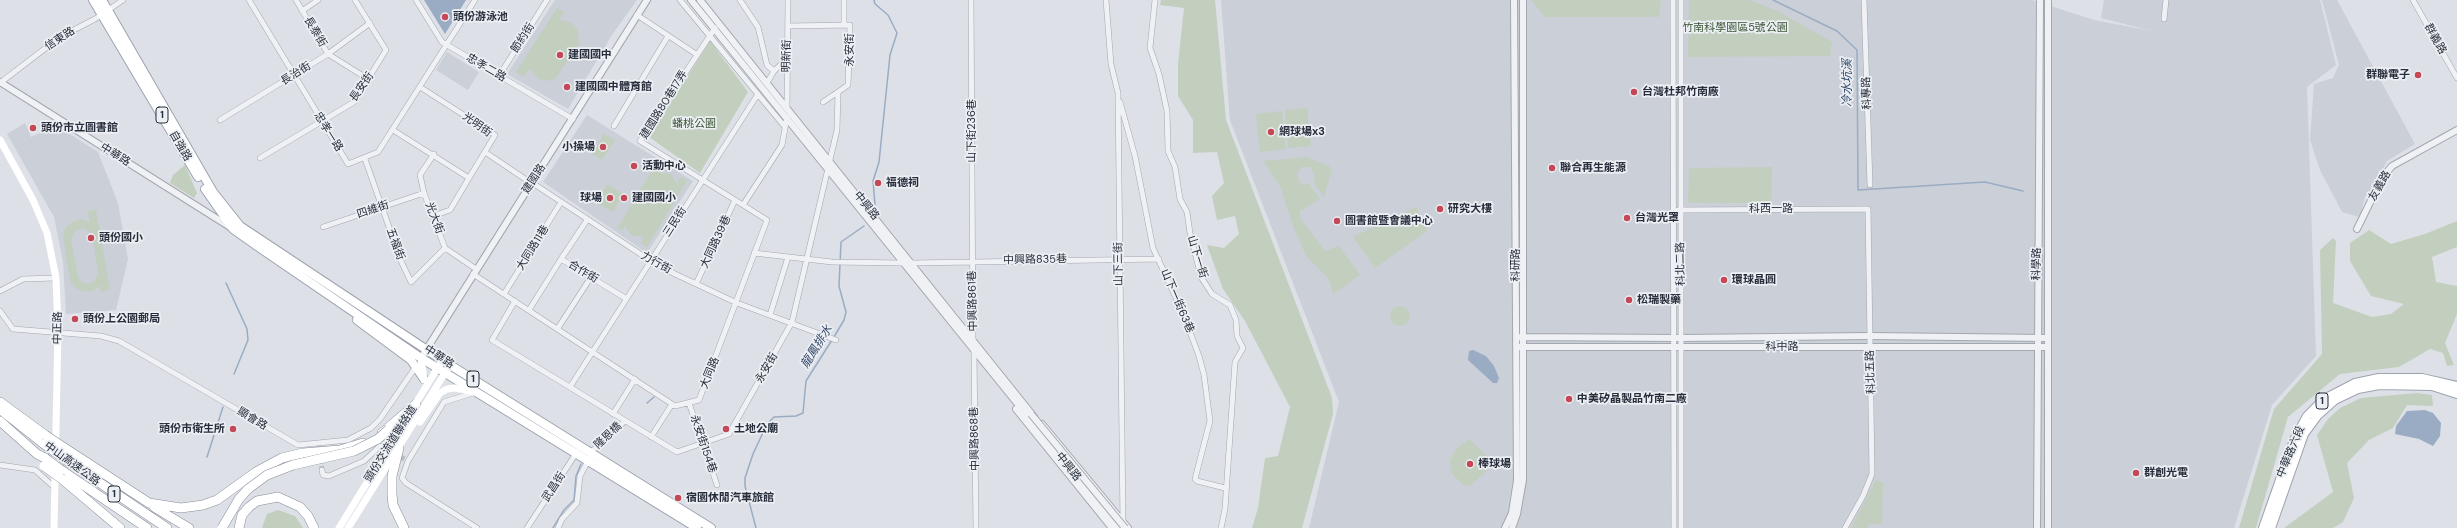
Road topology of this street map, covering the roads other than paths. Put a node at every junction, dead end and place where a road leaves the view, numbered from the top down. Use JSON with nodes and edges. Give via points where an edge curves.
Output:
{"nodes":[{"id":1,"x":93,"y":0,"type":"edge"},
{"id":2,"x":102,"y":0,"type":"edge"},
{"id":3,"x":123,"y":0,"type":"edge"},
{"id":4,"x":249,"y":0,"type":"edge"},
{"id":5,"x":296,"y":0,"type":"edge"},
{"id":6,"x":318,"y":0,"type":"edge"},
{"id":7,"x":356,"y":0,"type":"edge"},
{"id":8,"x":416,"y":0,"type":"edge"},
{"id":9,"x":475,"y":0,"type":"edge"},
{"id":10,"x":548,"y":0,"type":"edge"},
{"id":11,"x":647,"y":0,"type":"edge"},
{"id":12,"x":680,"y":0,"type":"edge"},
{"id":13,"x":691,"y":0,"type":"edge"},
{"id":14,"x":700,"y":0,"type":"edge"},
{"id":15,"x":740,"y":0,"type":"edge"},
{"id":16,"x":788,"y":0,"type":"edge"},
{"id":17,"x":844,"y":0,"type":"edge"},
{"id":18,"x":971,"y":0,"type":"edge"},
{"id":19,"x":1106,"y":0,"type":"edge"},
{"id":20,"x":1155,"y":0,"type":"edge"},
{"id":21,"x":1514,"y":0,"type":"edge"},
{"id":22,"x":1523,"y":0,"type":"edge"},
{"id":23,"x":1673,"y":0,"type":"edge"},
{"id":24,"x":1681,"y":0,"type":"edge"},
{"id":25,"x":1864,"y":0,"type":"edge"},
{"id":26,"x":2040,"y":0,"type":"edge"},
{"id":27,"x":2048,"y":0,"type":"edge"},
{"id":28,"x":2166,"y":0,"type":"edge"},
{"id":29,"x":2413,"y":0,"type":"edge"},
{"id":30,"x":2040,"y":8,"type":"junction"},
{"id":31,"x":2047,"y":8,"type":"junction"},
{"id":32,"x":302,"y":11,"type":"junction"},
{"id":33,"x":104,"y":12,"type":"junction"},
{"id":34,"x":637,"y":15,"type":"junction"},
{"id":35,"x":2164,"y":19,"type":"dead end"},
{"id":36,"x":370,"y":23,"type":"junction"},
{"id":37,"x":844,"y":25,"type":"junction"},
{"id":38,"x":788,"y":26,"type":"junction"},
{"id":39,"x":715,"y":28,"type":"junction"},
{"id":40,"x":710,"y":34,"type":"junction"},
{"id":41,"x":668,"y":36,"type":"junction"},
{"id":42,"x":446,"y":45,"type":"junction"},
{"id":43,"x":328,"y":54,"type":"junction"},
{"id":44,"x":696,"y":54,"type":"junction"},
{"id":45,"x":788,"y":58,"type":"junction"},
{"id":46,"x":774,"y":71,"type":"junction"},
{"id":47,"x":294,"y":76,"type":"junction"},
{"id":48,"x":499,"y":76,"type":"junction"},
{"id":49,"x":2457,"y":78,"type":"edge"},
{"id":50,"x":368,"y":79,"type":"junction"},
{"id":51,"x":0,"y":82,"type":"edge"},
{"id":52,"x":767,"y":83,"type":"junction"},
{"id":53,"x":420,"y":87,"type":"junction"},
{"id":54,"x":838,"y":92,"type":"junction"},
{"id":55,"x":1118,"y":93,"type":"junction"},
{"id":56,"x":758,"y":94,"type":"junction"},
{"id":57,"x":823,"y":102,"type":"dead end"},
{"id":58,"x":787,"y":113,"type":"junction"},
{"id":59,"x":573,"y":119,"type":"junction"},
{"id":60,"x":220,"y":120,"type":"dead end"},
{"id":61,"x":322,"y":122,"type":"junction"},
{"id":62,"x":614,"y":126,"type":"dead end"},
{"id":63,"x":785,"y":127,"type":"junction"},
{"id":64,"x":393,"y":130,"type":"junction"},
{"id":65,"x":2457,"y":130,"type":"edge"},
{"id":66,"x":0,"y":140,"type":"edge"},
{"id":67,"x":485,"y":152,"type":"junction"},
{"id":68,"x":434,"y":154,"type":"junction"},
{"id":69,"x":260,"y":158,"type":"dead end"},
{"id":70,"x":365,"y":158,"type":"junction"},
{"id":71,"x":830,"y":161,"type":"junction"},
{"id":72,"x":2038,"y":162,"type":"junction"},
{"id":73,"x":2047,"y":162,"type":"junction"},
{"id":74,"x":829,"y":170,"type":"junction"},
{"id":75,"x":469,"y":178,"type":"junction"},
{"id":76,"x":702,"y":180,"type":"junction"},
{"id":77,"x":531,"y":183,"type":"junction"},
{"id":78,"x":1870,"y":185,"type":"dead end"},
{"id":79,"x":424,"y":193,"type":"junction"},
{"id":80,"x":735,"y":200,"type":"junction"},
{"id":81,"x":561,"y":202,"type":"junction"},
{"id":82,"x":743,"y":205,"type":"junction"},
{"id":83,"x":382,"y":208,"type":"junction"},
{"id":84,"x":1868,"y":209,"type":"joint"},
{"id":85,"x":1673,"y":210,"type":"junction"},
{"id":86,"x":1680,"y":210,"type":"junction"},
{"id":87,"x":433,"y":216,"type":"junction"},
{"id":88,"x":587,"y":220,"type":"junction"},
{"id":89,"x":236,"y":226,"type":"junction"},
{"id":90,"x":323,"y":227,"type":"dead end"},
{"id":91,"x":2357,"y":229,"type":"dead end"},
{"id":92,"x":446,"y":248,"type":"junction"},
{"id":93,"x":754,"y":253,"type":"junction"},
{"id":94,"x":788,"y":257,"type":"junction"},
{"id":95,"x":561,"y":259,"type":"junction"},
{"id":96,"x":808,"y":259,"type":"junction"},
{"id":97,"x":1118,"y":259,"type":"junction"},
{"id":98,"x":1159,"y":259,"type":"junction"},
{"id":99,"x":651,"y":261,"type":"junction"},
{"id":100,"x":973,"y":261,"type":"junction"},
{"id":101,"x":903,"y":263,"type":"junction"},
{"id":102,"x":912,"y":263,"type":"junction"},
{"id":103,"x":475,"y":272,"type":"junction"},
{"id":104,"x":310,"y":277,"type":"junction"},
{"id":105,"x":591,"y":277,"type":"junction"},
{"id":106,"x":56,"y":278,"type":"junction"},
{"id":107,"x":696,"y":284,"type":"junction"},
{"id":108,"x":0,"y":291,"type":"edge"},
{"id":109,"x":504,"y":294,"type":"junction"},
{"id":110,"x":625,"y":298,"type":"junction"},
{"id":111,"x":515,"y":301,"type":"junction"},
{"id":112,"x":737,"y":303,"type":"junction"},
{"id":113,"x":341,"y":304,"type":"junction"},
{"id":114,"x":529,"y":310,"type":"junction"},
{"id":115,"x":0,"y":311,"type":"edge"},
{"id":116,"x":770,"y":315,"type":"junction"},
{"id":117,"x":792,"y":322,"type":"junction"},
{"id":118,"x":558,"y":328,"type":"junction"},
{"id":119,"x":58,"y":334,"type":"junction"},
{"id":120,"x":1870,"y":336,"type":"junction"},
{"id":121,"x":2037,"y":336,"type":"junction"},
{"id":122,"x":1519,"y":337,"type":"junction"},
{"id":123,"x":1673,"y":338,"type":"junction"},
{"id":124,"x":1682,"y":338,"type":"junction"},
{"id":125,"x":2047,"y":338,"type":"junction"},
{"id":126,"x":834,"y":339,"type":"dead end"},
{"id":127,"x":974,"y":340,"type":"junction"},
{"id":128,"x":1519,"y":347,"type":"junction"},
{"id":129,"x":1674,"y":347,"type":"junction"},
{"id":130,"x":1681,"y":347,"type":"junction"},
{"id":131,"x":2037,"y":347,"type":"junction"},
{"id":132,"x":2048,"y":347,"type":"junction"},
{"id":133,"x":1871,"y":348,"type":"junction"},
{"id":134,"x":426,"y":349,"type":"junction"},
{"id":135,"x":594,"y":351,"type":"junction"},
{"id":136,"x":974,"y":351,"type":"junction"},
{"id":137,"x":421,"y":358,"type":"junction"},
{"id":138,"x":442,"y":360,"type":"junction"},
{"id":139,"x":413,"y":363,"type":"junction"},
{"id":140,"x":450,"y":365,"type":"junction"},
{"id":141,"x":438,"y":368,"type":"junction"},
{"id":142,"x":988,"y":368,"type":"junction"},
{"id":143,"x":445,"y":373,"type":"junction"},
{"id":144,"x":424,"y":379,"type":"junction"},
{"id":145,"x":635,"y":379,"type":"junction"},
{"id":146,"x":2457,"y":386,"type":"edge"},
{"id":147,"x":570,"y":387,"type":"junction"},
{"id":148,"x":476,"y":392,"type":"junction"},
{"id":149,"x":2457,"y":394,"type":"edge"},
{"id":150,"x":0,"y":402,"type":"edge"},
{"id":151,"x":689,"y":402,"type":"junction"},
{"id":152,"x":416,"y":404,"type":"junction"},
{"id":153,"x":672,"y":404,"type":"junction"},
{"id":154,"x":0,"y":409,"type":"edge"},
{"id":155,"x":613,"y":414,"type":"junction"},
{"id":156,"x":0,"y":421,"type":"edge"},
{"id":157,"x":625,"y":421,"type":"junction"},
{"id":158,"x":389,"y":428,"type":"junction"},
{"id":159,"x":651,"y":437,"type":"junction"},
{"id":160,"x":44,"y":439,"type":"junction"},
{"id":161,"x":702,"y":443,"type":"junction"},
{"id":162,"x":380,"y":446,"type":"dead end"},
{"id":163,"x":399,"y":448,"type":"junction"},
{"id":164,"x":579,"y":450,"type":"junction"},
{"id":165,"x":37,"y":454,"type":"junction"},
{"id":166,"x":591,"y":455,"type":"junction"},
{"id":167,"x":0,"y":465,"type":"edge"},
{"id":168,"x":322,"y":470,"type":"dead end"},
{"id":169,"x":62,"y":475,"type":"junction"},
{"id":170,"x":717,"y":485,"type":"dead end"},
{"id":171,"x":55,"y":488,"type":"junction"},
{"id":172,"x":1225,"y":488,"type":"junction"},
{"id":173,"x":149,"y":503,"type":"junction"},
{"id":174,"x":1124,"y":525,"type":"edge"},
{"id":175,"x":54,"y":528,"type":"edge"},
{"id":176,"x":120,"y":528,"type":"edge"},
{"id":177,"x":147,"y":528,"type":"edge"},
{"id":178,"x":167,"y":528,"type":"edge"},
{"id":179,"x":188,"y":528,"type":"edge"},
{"id":180,"x":222,"y":528,"type":"edge"},
{"id":181,"x":239,"y":528,"type":"edge"},
{"id":182,"x":314,"y":528,"type":"edge"},
{"id":183,"x":338,"y":528,"type":"edge"},
{"id":184,"x":348,"y":528,"type":"edge"},
{"id":185,"x":404,"y":528,"type":"edge"},
{"id":186,"x":477,"y":528,"type":"edge"},
{"id":187,"x":527,"y":528,"type":"edge"},
{"id":188,"x":558,"y":528,"type":"edge"},
{"id":189,"x":697,"y":528,"type":"edge"},
{"id":190,"x":711,"y":528,"type":"edge"},
{"id":191,"x":976,"y":528,"type":"edge"},
{"id":192,"x":1112,"y":528,"type":"edge"},
{"id":193,"x":1119,"y":528,"type":"edge"},
{"id":194,"x":1128,"y":528,"type":"edge"},
{"id":195,"x":1221,"y":528,"type":"edge"},
{"id":196,"x":1505,"y":528,"type":"edge"},
{"id":197,"x":1512,"y":528,"type":"edge"},
{"id":198,"x":1674,"y":528,"type":"edge"},
{"id":199,"x":1681,"y":528,"type":"edge"},
{"id":200,"x":1845,"y":528,"type":"edge"},
{"id":201,"x":2037,"y":528,"type":"edge"},
{"id":202,"x":2048,"y":528,"type":"edge"},
{"id":203,"x":2263,"y":528,"type":"edge"},
{"id":204,"x":2271,"y":528,"type":"edge"}],
"edges":[{"from":1,"to":33,"type":"main road","name":"自強路","number":"1"},
{"from":2,"to":33,"type":"main road","name":"自強路","number":"1"},
{"from":3,"to":33,"type":"street","name":"信東路"},
{"from":4,"to":47,"type":"street","name":"忠孝一路"},
{"from":5,"to":32,"type":"street","name":"長泰街"},
{"from":6,"to":32,"type":"street"},
{"from":7,"to":36,"type":"street","name":"長安街"},
{"from":8,"to":42,"type":"street","name":"忠孝二路"},
{"from":9,"to":42,"type":"street","name":"忠孝一路"},
{"from":10,"to":48,"type":"street","name":"節約街"},
{"from":11,"to":34,"type":"street","name":"建國路"},
{"from":12,"to":40,"type":"street"},
{"from":13,"to":39,"type":"street","name":"中興路"},
{"from":14,"to":52,"type":"street","name":"中興路"},
{"from":15,"to":46,"type":"street","via":[[758,27],[767,65]]},
{"from":16,"to":38,"type":"street","name":"明新街"},
{"from":17,"to":37,"type":"street","name":"永安街"},
{"from":18,"to":100,"type":"street","name":"山下街236巷"},
{"from":19,"to":55,"type":"street","name":"山下三街","via":[[1111,64]]},
{"from":20,"to":172,"type":"street","name":"山下一街","via":[[1150,48],[1167,111],[1168,151],[1175,167],[1180,199],[1187,212],[1201,277],[1212,294],[1230,305],[1242,348],[1235,362]]},
{"from":21,"to":122,"type":"street","name":"科研路"},
{"from":22,"to":122,"type":"street","name":"科研路"},
{"from":23,"to":85,"type":"street","name":"科北二路"},
{"from":24,"to":86,"type":"street","name":"科北二路"},
{"from":25,"to":78,"type":"street","name":"科專路"},
{"from":26,"to":30,"type":"street","name":"科學路"},
{"from":27,"to":31,"type":"street","name":"科學路"},
{"from":28,"to":35,"type":"street"},
{"from":29,"to":49,"type":"street","name":"群義路"},
{"from":30,"to":31,"type":"street"},
{"from":30,"to":72,"type":"street","name":"科學路"},
{"from":31,"to":73,"type":"street","name":"科學路"},
{"from":32,"to":43,"type":"street","name":"長泰街"},
{"from":33,"to":51,"type":"street","name":"信東路","via":[[60,37]]},
{"from":33,"to":89,"type":"main road","name":"自強路","number":"1"},
{"from":34,"to":41,"type":"street"},
{"from":34,"to":59,"type":"street","name":"建國路"},
{"from":36,"to":43,"type":"street","name":"長治街"},
{"from":36,"to":50,"type":"street","name":"長安街","via":[[386,50]]},
{"from":37,"to":38,"type":"street"},
{"from":37,"to":54,"type":"street","name":"永安街","via":[[850,25],[850,69],[848,85]]},
{"from":38,"to":45,"type":"street","name":"明新街"},
{"from":39,"to":40,"type":"street","name":"建國路80巷17弄"},
{"from":39,"to":58,"type":"street","name":"中興路"},
{"from":40,"to":44,"type":"street","name":"建國路80巷17弄"},
{"from":40,"to":56,"type":"street"},
{"from":41,"to":44,"type":"street"},
{"from":41,"to":62,"type":"street"},
{"from":42,"to":48,"type":"street","name":"忠孝二路"},
{"from":42,"to":53,"type":"street","name":"忠孝一路"},
{"from":43,"to":47,"type":"street","name":"長治街"},
{"from":43,"to":50,"type":"street","name":"長泰街"},
{"from":44,"to":76,"type":"street","name":"建國路80巷17弄","via":[[640,141]]},
{"from":45,"to":46,"type":"street"},
{"from":45,"to":58,"type":"street","name":"明新街"},
{"from":46,"to":52,"type":"street"},
{"from":47,"to":60,"type":"street","name":"長治街"},
{"from":47,"to":61,"type":"street","name":"忠孝一路"},
{"from":48,"to":59,"type":"street","name":"忠孝二路"},
{"from":50,"to":61,"type":"street","name":"長安街","via":[[354,102]]},
{"from":51,"to":89,"type":"street","name":"中華路"},
{"from":52,"to":58,"type":"street","name":"中興路"},
{"from":53,"to":64,"type":"street","name":"忠孝一路"},
{"from":53,"to":67,"type":"street","name":"光明街","via":[[495,135]]},
{"from":54,"to":57,"type":"street"},
{"from":54,"to":71,"type":"street","name":"永安街","via":[[837,130]]},
{"from":55,"to":97,"type":"street","name":"山下三街"},
{"from":55,"to":98,"type":"street","name":"山下一街63巷","via":[[1135,156],[1153,248]]},
{"from":56,"to":63,"type":"street"},
{"from":56,"to":76,"type":"street","name":"三民街"},
{"from":58,"to":63,"type":"street"},
{"from":58,"to":71,"type":"street","name":"中興路"},
{"from":58,"to":74,"type":"street","name":"中興路"},
{"from":59,"to":77,"type":"street","name":"建國路"},
{"from":61,"to":69,"type":"street","name":"長安街"},
{"from":61,"to":70,"type":"street","name":"忠孝一路","via":[[348,164]]},
{"from":63,"to":82,"type":"street","via":[[782,145]]},
{"from":64,"to":68,"type":"street"},
{"from":64,"to":70,"type":"street","name":"忠孝一路","via":[[378,152]]},
{"from":65,"to":91,"type":"street","name":"友義路","via":[[2392,166],[2382,178]]},
{"from":66,"to":106,"type":"main road","name":"中正路","via":[[33,200],[44,227]]},
{"from":67,"to":75,"type":"street","name":"光明街"},
{"from":67,"to":77,"type":"street","name":"力行街"},
{"from":68,"to":75,"type":"street"},
{"from":68,"to":79,"type":"street","name":"光大街","via":[[420,175]]},
{"from":70,"to":83,"type":"street","name":"五福街"},
{"from":71,"to":74,"type":"street","name":"永安街"},
{"from":71,"to":102,"type":"street","name":"中興路"},
{"from":72,"to":73,"type":"street"},
{"from":72,"to":121,"type":"street","name":"科學路"},
{"from":73,"to":125,"type":"street","name":"科學路"},
{"from":74,"to":96,"type":"street","name":"永安街"},
{"from":74,"to":101,"type":"street","name":"中興路"},
{"from":75,"to":87,"type":"street","name":"光明街","via":[[450,210]]},
{"from":76,"to":80,"type":"street"},
{"from":76,"to":99,"type":"street","name":"三民街"},
{"from":77,"to":81,"type":"street","name":"力行街"},
{"from":77,"to":103,"type":"street","name":"建國路"},
{"from":79,"to":83,"type":"street","name":"四維街"},
{"from":79,"to":87,"type":"street","name":"光大街"},
{"from":80,"to":82,"type":"street"},
{"from":80,"to":107,"type":"street","name":"大同路39巷"},
{"from":81,"to":88,"type":"street","name":"力行街"},
{"from":81,"to":109,"type":"street","name":"大同路11巷"},
{"from":82,"to":93,"type":"street","name":"大同路","via":[[767,220]]},
{"from":83,"to":90,"type":"street","name":"四維街"},
{"from":83,"to":92,"type":"street","name":"五福街","via":[[411,282]]},
{"from":84,"to":86,"type":"street","name":"科西一路"},
{"from":84,"to":120,"type":"street","name":"科北五路"},
{"from":85,"to":86,"type":"street","name":"科西一路"},
{"from":85,"to":123,"type":"street","name":"科北二路"},
{"from":86,"to":124,"type":"street","name":"科北二路"},
{"from":87,"to":92,"type":"street","name":"光大街"},
{"from":88,"to":95,"type":"street","name":"合作街"},
{"from":88,"to":99,"type":"street","name":"力行街"},
{"from":89,"to":104,"type":"main road","name":"中華路","number":"1"},
{"from":92,"to":103,"type":"street","name":"光大街"},
{"from":93,"to":94,"type":"street"},
{"from":93,"to":112,"type":"street","name":"大同路"},
{"from":94,"to":96,"type":"street"},
{"from":94,"to":116,"type":"street"},
{"from":95,"to":105,"type":"street","name":"合作街"},
{"from":95,"to":114,"type":"street"},
{"from":96,"to":101,"type":"street","via":[[839,263]]},
{"from":96,"to":117,"type":"street","name":"永安街"},
{"from":97,"to":98,"type":"street","name":"中興路835巷"},
{"from":97,"to":100,"type":"street","name":"中興路835巷"},
{"from":97,"to":174,"type":"street","name":"山下三街"},
{"from":98,"to":172,"type":"street","name":"山下一街63巷","via":[[1183,313],[1204,375],[1210,421],[1195,479]]},
{"from":99,"to":107,"type":"street","name":"力行街"},
{"from":99,"to":110,"type":"street","name":"三民街"},
{"from":100,"to":102,"type":"street","name":"中興路835巷"},
{"from":100,"to":127,"type":"street","name":"中興路861巷"},
{"from":101,"to":102,"type":"street"},
{"from":101,"to":136,"type":"street","name":"中興路"},
{"from":102,"to":127,"type":"street","name":"中興路"},
{"from":103,"to":109,"type":"street"},
{"from":103,"to":134,"type":"street","name":"建國路"},
{"from":104,"to":113,"type":"main road","name":"中華路","number":"1"},
{"from":104,"to":134,"type":"main road","name":"中華路","number":"1"},
{"from":105,"to":110,"type":"street","name":"合作街"},
{"from":105,"to":118,"type":"street"},
{"from":106,"to":108,"type":"street","via":[[23,279]]},
{"from":106,"to":119,"type":"main road","name":"中正路"},
{"from":107,"to":112,"type":"street","name":"力行街"},
{"from":109,"to":111,"type":"street"},
{"from":110,"to":135,"type":"street","name":"三民街"},
{"from":111,"to":114,"type":"street"},
{"from":111,"to":147,"type":"street","name":"永安街","via":[[492,340]]},
{"from":112,"to":116,"type":"street","name":"力行街"},
{"from":112,"to":151,"type":"street","name":"大同路","via":[[699,400]]},
{"from":113,"to":137,"type":"main road","name":"中華路","number":"1"},
{"from":113,"to":139,"type":"main road","name":"中華路","via":[[356,320]]},
{"from":114,"to":118,"type":"street"},
{"from":115,"to":119,"type":"street","name":"顯會路","via":[[13,329]]},
{"from":116,"to":117,"type":"street","name":"力行街"},
{"from":117,"to":126,"type":"street","name":"力行街"},
{"from":117,"to":161,"type":"street","name":"永安街","via":[[729,434]]},
{"from":118,"to":135,"type":"street"},
{"from":119,"to":139,"type":"street","name":"顯會路","via":[[101,336],[119,341],[144,353],[298,445],[348,440],[371,428],[380,419]]},
{"from":119,"to":171,"type":"main road","name":"中正路"},
{"from":120,"to":121,"type":"street","name":"科中路"},
{"from":120,"to":124,"type":"street","name":"科中路"},
{"from":120,"to":133,"type":"street","name":"科北五路"},
{"from":121,"to":125,"type":"street","name":"科中路"},
{"from":121,"to":131,"type":"street","name":"科學路"},
{"from":122,"to":123,"type":"street","name":"科中路"},
{"from":122,"to":128,"type":"street","name":"科研路"},
{"from":123,"to":124,"type":"street","name":"科中路"},
{"from":123,"to":129,"type":"street","name":"科北二路"},
{"from":124,"to":130,"type":"street","name":"科北二路"},
{"from":125,"to":132,"type":"street","name":"科學路"},
{"from":127,"to":136,"type":"street"},
{"from":127,"to":174,"type":"street","name":"中興路","bridge":true,"via":[[1031,414]]},
{"from":128,"to":129,"type":"street","name":"科中路"},
{"from":128,"to":196,"type":"street","name":"科研路","via":[[1517,480],[1512,513]]},
{"from":128,"to":197,"type":"street","name":"科研路","via":[[1523,480]]},
{"from":129,"to":130,"type":"street","name":"科中路"},
{"from":129,"to":198,"type":"street","name":"科北二路"},
{"from":130,"to":133,"type":"street","name":"科中路"},
{"from":130,"to":199,"type":"street","name":"科北二路"},
{"from":131,"to":132,"type":"street","name":"科中路"},
{"from":131,"to":133,"type":"street","name":"科中路"},
{"from":131,"to":201,"type":"street","name":"科學路"},
{"from":132,"to":202,"type":"street","name":"科學路"},
{"from":133,"to":200,"type":"street","name":"科北五路","via":[[1872,474]]},
{"from":134,"to":137,"type":"street","name":"建國路"},
{"from":134,"to":138,"type":"main road","name":"中華路","number":"1"},
{"from":135,"to":145,"type":"street"},
{"from":135,"to":147,"type":"street","name":"三民街"},
{"from":136,"to":142,"type":"street","name":"中興路"},
{"from":136,"to":191,"type":"street","name":"中興路868巷"},
{"from":137,"to":139,"type":"street","name":"顯會路"},
{"from":137,"to":141,"type":"main road","name":"中華路","number":"1"},
{"from":137,"to":144,"type":"main road"},
{"from":138,"to":140,"type":"main road","name":"中華路","number":"1"},
{"from":138,"to":141,"type":"main road","name":"頭份交流道聯絡道"},
{"from":139,"to":144,"type":"main road"},
{"from":140,"to":143,"type":"main road","name":"頭份交流道聯絡道"},
{"from":140,"to":164,"type":"main road","name":"中華路","number":"1"},
{"from":141,"to":143,"type":"main road","name":"中華路","number":"1"},
{"from":141,"to":152,"type":"main road","name":"頭份交流道聯絡道"},
{"from":142,"to":192,"type":"street","name":"中興路","via":[[1038,438]]},
{"from":142,"to":193,"type":"street","name":"中興路"},
{"from":143,"to":148,"type":"main road","name":"中華路","number":"1"},
{"from":143,"to":163,"type":"main road","name":"頭份交流道聯絡道"},
{"from":144,"to":152,"type":"main road"},
{"from":145,"to":153,"type":"street"},
{"from":145,"to":155,"type":"street"},
{"from":146,"to":203,"type":"main road","name":"中華路六段","number":"1","via":[[2422,378],[2379,378],[2355,383],[2324,398],[2307,416],[2294,440]]},
{"from":147,"to":155,"type":"street","name":"永安街"},
{"from":148,"to":163,"type":"main road","via":[[455,388],[440,393],[404,445]]},
{"from":148,"to":164,"type":"main road","name":"中華路","number":"1"},
{"from":148,"to":186,"type":"street","via":[[452,397],[444,402],[408,461],[402,478]]},
{"from":149,"to":204,"type":"main road","name":"中華路六段","number":"1","via":[[2432,386],[2380,385],[2358,389],[2335,400],[2318,415],[2304,434]]},
{"from":150,"to":160,"type":"highway"},
{"from":151,"to":153,"type":"street","via":[[675,406]]},
{"from":151,"to":161,"type":"street","name":"永安街154巷"},
{"from":152,"to":158,"type":"highway"},
{"from":152,"to":183,"type":"main road","name":"頭份交流道聯絡道"},
{"from":153,"to":159,"type":"street"},
{"from":154,"to":160,"type":"highway","name":"中山高速公路","number":"1"},
{"from":155,"to":157,"type":"street","name":"永安街"},
{"from":156,"to":165,"type":"highway","name":"中山高速公路","number":"1"},
{"from":157,"to":159,"type":"street","name":"永安街"},
{"from":157,"to":166,"type":"street","name":"隆恩橋"},
{"from":158,"to":173,"type":"highway","via":[[365,442],[348,448],[297,454],[274,461],[230,492],[203,505],[181,508]]},
{"from":158,"to":180,"type":"highway","bridge":true,"via":[[378,439],[354,451],[293,465],[267,476],[248,489],[239,499]]},
{"from":159,"to":161,"type":"street","name":"永安街","via":[[677,452]]},
{"from":160,"to":173,"type":"highway","bridge":true,"via":[[63,447]]},
{"from":160,"to":178,"type":"highway","name":"中山高速公路","number":"1","bridge":true,"via":[[63,458]]},
{"from":161,"to":170,"type":"street","name":"永安街154巷"},
{"from":162,"to":168,"type":"street","via":[[364,461],[329,476],[323,475]]},
{"from":163,"to":184,"type":"main road","name":"頭份交流道聯絡道"},
{"from":163,"to":185,"type":"highway","via":[[392,476],[392,494],[393,505]]},
{"from":164,"to":166,"type":"main road","name":"中華路","number":"1"},
{"from":164,"to":187,"type":"street","name":"武昌街"},
{"from":165,"to":169,"type":"highway","name":"中山高速公路","number":"1","bridge":true},
{"from":165,"to":169,"type":"highway","bridge":true,"via":[[44,466]]},
{"from":166,"to":188,"type":"street","via":[[580,476],[577,503],[562,519]]},
{"from":166,"to":189,"type":"main road","name":"中華路","number":"1"},
{"from":166,"to":190,"type":"main road","name":"中華路","number":"1"},
{"from":167,"to":171,"type":"street","via":[[35,470]]},
{"from":169,"to":176,"type":"highway"},
{"from":169,"to":177,"type":"highway","name":"中山高速公路","number":"1"},
{"from":171,"to":175,"type":"main road","name":"中正路"},
{"from":172,"to":195,"type":"street","name":"山下一街","via":[[1225,509]]},
{"from":173,"to":179,"type":"highway"},
{"from":174,"to":193,"type":"street","name":"山下三街"},
{"from":174,"to":194,"type":"street","name":"中興路"},
{"from":181,"to":182,"type":"highway","via":[[242,515],[249,507],[257,501],[278,497],[300,507]]}]}
